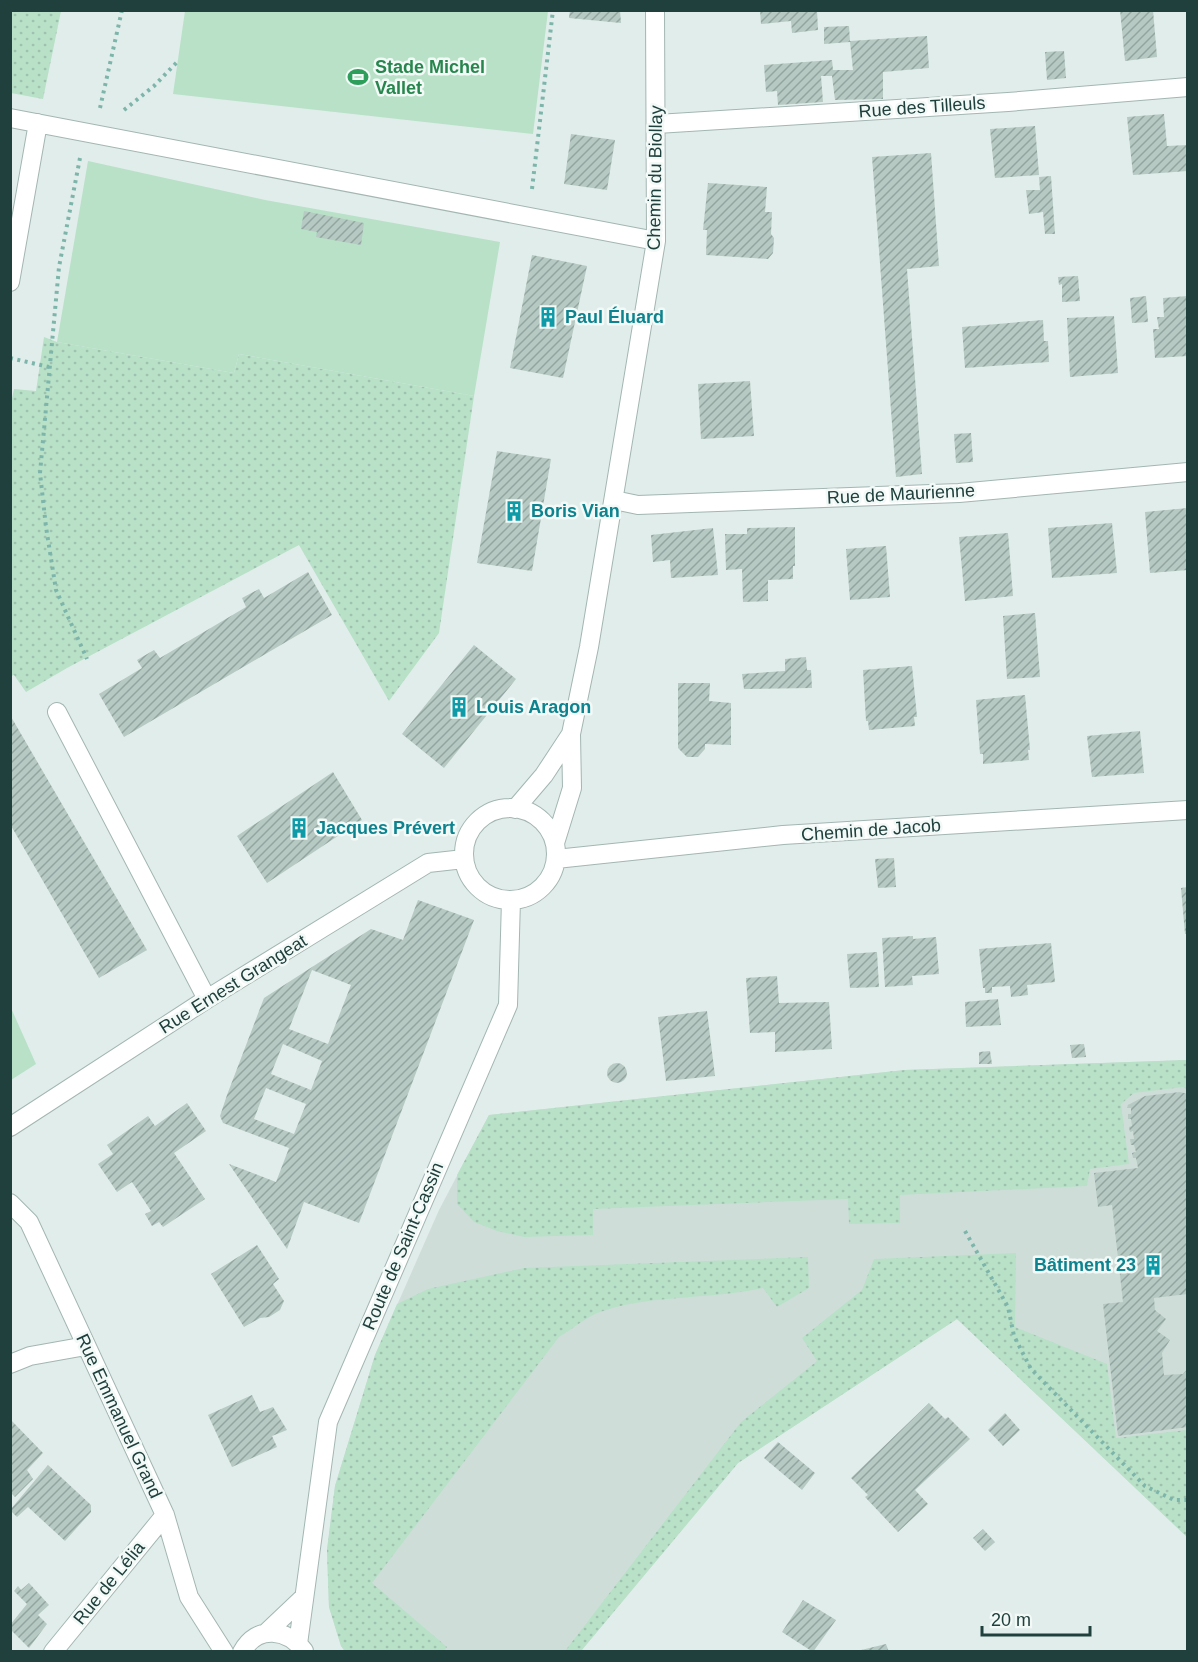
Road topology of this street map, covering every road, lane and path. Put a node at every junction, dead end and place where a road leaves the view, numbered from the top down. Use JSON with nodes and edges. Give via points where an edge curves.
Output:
{"nodes":[{"id":1,"x":122,"y":10,"type":"edge"},
{"id":2,"x":553,"y":10,"type":"edge"},
{"id":3,"x":655,"y":10,"type":"edge"},
{"id":4,"x":178,"y":61,"type":"dead end"},
{"id":5,"x":1188,"y":87,"type":"edge"},
{"id":6,"x":10,"y":118,"type":"edge"},
{"id":7,"x":38,"y":123,"type":"junction"},
{"id":8,"x":657,"y":124,"type":"junction"},
{"id":9,"x":90,"y":129,"type":"junction"},
{"id":10,"x":529,"y":217,"type":"junction"},
{"id":11,"x":656,"y":241,"type":"junction"},
{"id":12,"x":10,"y":282,"type":"edge"},
{"id":13,"x":10,"y":358,"type":"edge"},
{"id":14,"x":49,"y":367,"type":"junction"},
{"id":15,"x":1188,"y":472,"type":"edge"},
{"id":16,"x":614,"y":500,"type":"junction"},
{"id":17,"x":87,"y":659,"type":"dead end"},
{"id":18,"x":57,"y":712,"type":"dead end"},
{"id":19,"x":571,"y":734,"type":"junction"},
{"id":20,"x":515,"y":809,"type":"junction"},
{"id":21,"x":1188,"y":810,"type":"edge"},
{"id":22,"x":555,"y":851,"type":"junction"},
{"id":23,"x":464,"y":859,"type":"junction"},
{"id":24,"x":511,"y":900,"type":"junction"},
{"id":25,"x":207,"y":999,"type":"junction"},
{"id":26,"x":10,"y":1127,"type":"edge"},
{"id":27,"x":10,"y":1203,"type":"edge"},
{"id":28,"x":965,"y":1231,"type":"dead end"},
{"id":29,"x":86,"y":1346,"type":"junction"},
{"id":30,"x":10,"y":1364,"type":"edge"},
{"id":31,"x":1188,"y":1500,"type":"edge"},
{"id":32,"x":165,"y":1515,"type":"junction"},
{"id":33,"x":304,"y":1597,"type":"junction"},
{"id":34,"x":214,"y":1634,"type":"junction"},
{"id":35,"x":266,"y":1634,"type":"junction"},
{"id":36,"x":301,"y":1648,"type":"edge"},
{"id":37,"x":243,"y":1650,"type":"edge"},
{"id":38,"x":53,"y":1652,"type":"edge"},
{"id":39,"x":224,"y":1652,"type":"edge"}],
"edges":[{"from":1,"to":9,"type":"path"},
{"from":2,"to":10,"type":"path"},
{"from":3,"to":8,"type":"street","name":"Chemin du Biollay"},
{"from":4,"to":9,"type":"path","via":[[127,108]]},
{"from":5,"to":8,"type":"street","name":"Rue des Tilleuls"},
{"from":6,"to":7,"type":"street"},
{"from":7,"to":9,"type":"street"},
{"from":7,"to":12,"type":"street"},
{"from":8,"to":11,"type":"street","name":"Chemin du Biollay"},
{"from":9,"to":10,"type":"street"},
{"from":9,"to":14,"type":"path","via":[[59,267]]},
{"from":10,"to":11,"type":"street"},
{"from":11,"to":16,"type":"street","name":"Chemin du Biollay"},
{"from":13,"to":14,"type":"path"},
{"from":14,"to":17,"type":"path","via":[[40,473],[46,527],[56,590]]},
{"from":15,"to":16,"type":"street","name":"Rue de Maurienne","via":[[959,493],[638,505]]},
{"from":16,"to":19,"type":"street","name":"Chemin du Biollay"},
{"from":18,"to":25,"type":"street"},
{"from":19,"to":20,"type":"street","name":"Chemin du Biollay"},
{"from":19,"to":22,"type":"street","name":"Chemin du Biollay","via":[[572,788]]},
{"from":20,"to":22,"type":"street","via":[[533,814],[547,827]]},
{"from":20,"to":23,"type":"street","via":[[501,809],[477,821],[467,839]]},
{"from":21,"to":22,"type":"street","name":"Chemin de Jacob"},
{"from":22,"to":24,"type":"street","via":[[551,875],[542,888],[528,897]]},
{"from":23,"to":24,"type":"street","via":[[479,889]]},
{"from":23,"to":25,"type":"street","name":"Rue Ernest Grangeat","via":[[428,863]]},
{"from":24,"to":33,"type":"street","name":"Route de Saint-Cassin","via":[[508,1005],[328,1422]]},
{"from":25,"to":26,"type":"street","name":"Rue Ernest Grangeat"},
{"from":27,"to":29,"type":"street","name":"Rue Emmanuel Grand","via":[[29,1222]]},
{"from":28,"to":31,"type":"path","via":[[1008,1307],[1014,1336],[1031,1369],[1144,1486],[1174,1500]]},
{"from":29,"to":30,"type":"street","via":[[30,1356]]},
{"from":29,"to":32,"type":"street","name":"Rue Emmanuel Grand"},
{"from":32,"to":34,"type":"street","name":"Rue Emmanuel Grand","via":[[189,1597]]},
{"from":32,"to":38,"type":"street","name":"Rue de Lélia"},
{"from":33,"to":35,"type":"street"},
{"from":33,"to":36,"type":"street","name":"Route de Saint-Cassin"},
{"from":34,"to":37,"type":"street"},
{"from":34,"to":39,"type":"street","name":"Rue Emmanuel Grand"},
{"from":35,"to":36,"type":"street","via":[[289,1636]]},
{"from":35,"to":37,"type":"street","via":[[257,1636]]}]}
